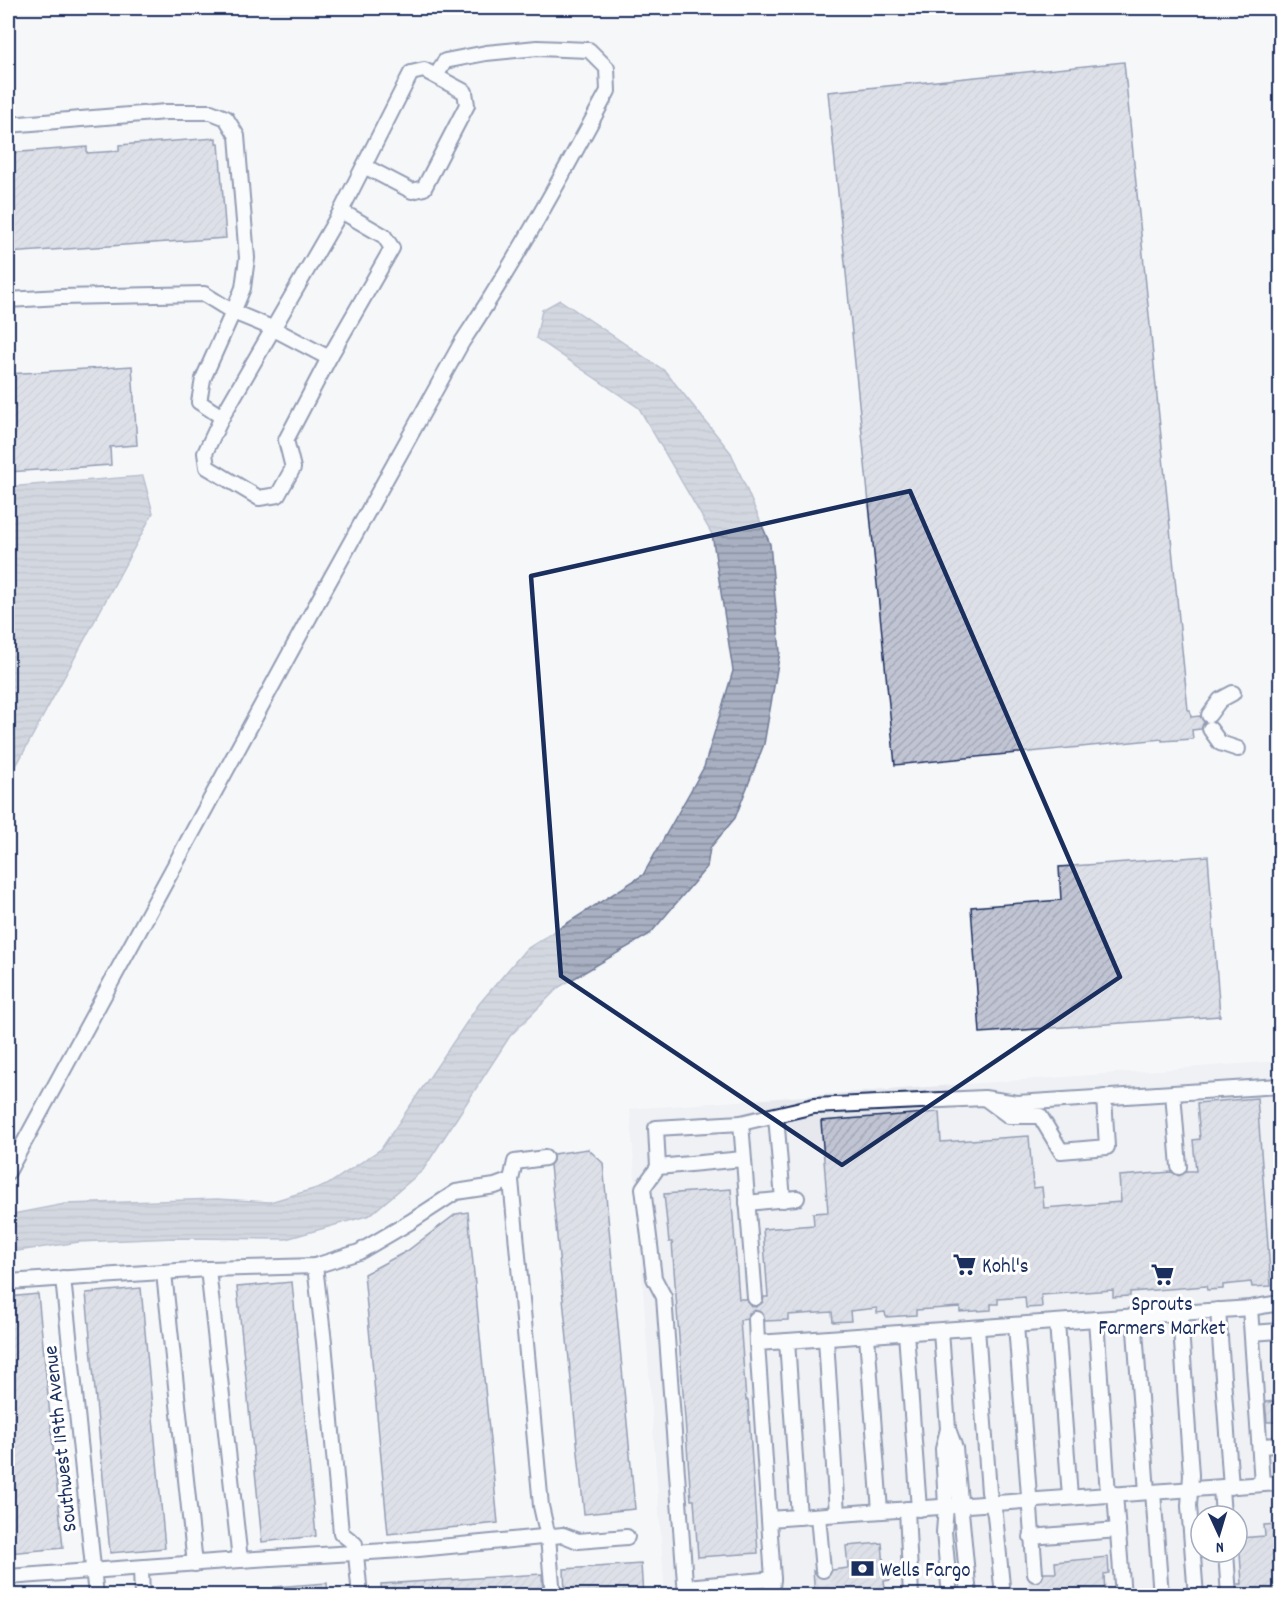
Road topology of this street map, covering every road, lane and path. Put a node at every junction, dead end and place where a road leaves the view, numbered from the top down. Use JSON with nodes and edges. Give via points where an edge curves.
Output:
{"nodes":[{"id":1,"x":436,"y":76,"type":"junction"},
{"id":2,"x":8,"y":125,"type":"edge"},
{"id":3,"x":364,"y":166,"type":"junction"},
{"id":4,"x":341,"y":211,"type":"junction"},
{"id":5,"x":8,"y":300,"type":"edge"},
{"id":6,"x":233,"y":312,"type":"junction"},
{"id":7,"x":272,"y":328,"type":"junction"},
{"id":8,"x":329,"y":358,"type":"junction"},
{"id":9,"x":222,"y":417,"type":"junction"},
{"id":10,"x":1233,"y":693,"type":"dead end"},
{"id":11,"x":1238,"y":749,"type":"dead end"},
{"id":12,"x":1281,"y":1086,"type":"edge"},
{"id":13,"x":1173,"y":1092,"type":"junction"},
{"id":14,"x":1104,"y":1097,"type":"junction"},
{"id":15,"x":984,"y":1098,"type":"junction"},
{"id":16,"x":776,"y":1116,"type":"junction"},
{"id":17,"x":741,"y":1123,"type":"junction"},
{"id":18,"x":544,"y":1158,"type":"dead end"},
{"id":19,"x":743,"y":1159,"type":"junction"},
{"id":20,"x":658,"y":1167,"type":"junction"},
{"id":21,"x":1179,"y":1167,"type":"dead end"},
{"id":22,"x":8,"y":1172,"type":"edge"},
{"id":23,"x":511,"y":1180,"type":"junction"},
{"id":24,"x":747,"y":1203,"type":"junction"},
{"id":25,"x":315,"y":1266,"type":"junction"},
{"id":26,"x":208,"y":1269,"type":"junction"},
{"id":27,"x":164,"y":1273,"type":"junction"},
{"id":28,"x":63,"y":1278,"type":"junction"},
{"id":29,"x":8,"y":1282,"type":"edge"},
{"id":30,"x":755,"y":1298,"type":"dead end"},
{"id":31,"x":1281,"y":1303,"type":"edge"},
{"id":32,"x":1250,"y":1308,"type":"junction"},
{"id":33,"x":1218,"y":1310,"type":"junction"},
{"id":34,"x":1180,"y":1313,"type":"junction"},
{"id":35,"x":1134,"y":1317,"type":"junction"},
{"id":36,"x":756,"y":1318,"type":"dead end"},
{"id":37,"x":1096,"y":1319,"type":"junction"},
{"id":38,"x":1057,"y":1322,"type":"junction"},
{"id":39,"x":1016,"y":1325,"type":"junction"},
{"id":40,"x":977,"y":1328,"type":"junction"},
{"id":41,"x":941,"y":1330,"type":"junction"},
{"id":42,"x":1281,"y":1331,"type":"edge"},
{"id":43,"x":906,"y":1333,"type":"junction"},
{"id":44,"x":1252,"y":1333,"type":"junction"},
{"id":45,"x":867,"y":1336,"type":"junction"},
{"id":46,"x":826,"y":1339,"type":"junction"},
{"id":47,"x":787,"y":1341,"type":"junction"},
{"id":48,"x":757,"y":1343,"type":"junction"},
{"id":49,"x":1281,"y":1445,"type":"edge"},
{"id":50,"x":1260,"y":1446,"type":"junction"},
{"id":51,"x":1281,"y":1483,"type":"edge"},
{"id":52,"x":1262,"y":1485,"type":"junction"},
{"id":53,"x":1226,"y":1487,"type":"junction"},
{"id":54,"x":1191,"y":1490,"type":"junction"},
{"id":55,"x":1150,"y":1492,"type":"junction"},
{"id":56,"x":1111,"y":1494,"type":"junction"},
{"id":57,"x":1070,"y":1497,"type":"junction"},
{"id":58,"x":1028,"y":1500,"type":"junction"},
{"id":59,"x":992,"y":1504,"type":"junction"},
{"id":60,"x":1224,"y":1504,"type":"edge"},
{"id":61,"x":953,"y":1506,"type":"junction"},
{"id":62,"x":913,"y":1509,"type":"junction"},
{"id":63,"x":880,"y":1510,"type":"junction"},
{"id":64,"x":837,"y":1514,"type":"junction"},
{"id":65,"x":818,"y":1516,"type":"junction"},
{"id":66,"x":800,"y":1517,"type":"junction"},
{"id":67,"x":769,"y":1519,"type":"junction"},
{"id":68,"x":1118,"y":1530,"type":"junction"},
{"id":69,"x":548,"y":1537,"type":"junction"},
{"id":70,"x":627,"y":1537,"type":"dead end"},
{"id":71,"x":1032,"y":1537,"type":"junction"},
{"id":72,"x":356,"y":1554,"type":"junction"},
{"id":73,"x":240,"y":1560,"type":"junction"},
{"id":74,"x":195,"y":1564,"type":"junction"},
{"id":75,"x":1227,"y":1564,"type":"edge"},
{"id":76,"x":141,"y":1569,"type":"junction"},
{"id":77,"x":823,"y":1570,"type":"tunnel mouth"},
{"id":78,"x":94,"y":1572,"type":"junction"},
{"id":79,"x":1035,"y":1574,"type":"tunnel mouth"},
{"id":80,"x":8,"y":1577,"type":"edge"},
{"id":81,"x":774,"y":1579,"type":"junction"},
{"id":82,"x":686,"y":1591,"type":"edge"},
{"id":83,"x":96,"y":1596,"type":"edge"},
{"id":84,"x":142,"y":1596,"type":"edge"},
{"id":85,"x":360,"y":1596,"type":"edge"},
{"id":86,"x":553,"y":1596,"type":"edge"},
{"id":87,"x":771,"y":1596,"type":"edge"},
{"id":88,"x":911,"y":1596,"type":"edge"},
{"id":89,"x":950,"y":1596,"type":"edge"},
{"id":90,"x":969,"y":1596,"type":"edge"},
{"id":91,"x":1003,"y":1596,"type":"edge"},
{"id":92,"x":1123,"y":1596,"type":"edge"},
{"id":93,"x":1161,"y":1596,"type":"edge"},
{"id":94,"x":1196,"y":1596,"type":"edge"},
{"id":95,"x":1229,"y":1596,"type":"edge"}],
"edges":[{"from":1,"to":3,"type":"street","via":[[424,70],[411,73]]},
{"from":1,"to":3,"type":"street","via":[[465,92],[467,105],[424,188],[412,191]]},
{"from":1,"to":22,"type":"street","via":[[445,61],[486,53],[537,48],[589,50],[607,69],[608,91],[457,352]]},
{"from":2,"to":6,"type":"street","via":[[166,112],[211,112],[226,118],[237,136],[247,258],[243,288]]},
{"from":3,"to":4,"type":"street"},
{"from":4,"to":7,"type":"street"},
{"from":4,"to":8,"type":"street","via":[[384,237],[392,248]]},
{"from":5,"to":6,"type":"street","via":[[204,294]]},
{"from":6,"to":7,"type":"street"},
{"from":6,"to":9,"type":"street","via":[[203,379],[200,402]]},
{"from":7,"to":8,"type":"street"},
{"from":7,"to":9,"type":"street"},
{"from":8,"to":9,"type":"street","via":[[286,440],[293,468],[278,495],[259,498],[207,467],[205,453]]},
{"from":10,"to":11,"type":"street","via":[[1220,700],[1210,722],[1220,743]]},
{"from":12,"to":13,"type":"street"},
{"from":13,"to":14,"type":"street"},
{"from":13,"to":21,"type":"street"},
{"from":14,"to":15,"type":"street","via":[[1017,1103]]},
{"from":14,"to":15,"type":"street","via":[[1107,1147],[1061,1151],[1040,1116],[1009,1116]]},
{"from":15,"to":16,"type":"street","via":[[814,1106]]},
{"from":16,"to":17,"type":"street"},
{"from":16,"to":24,"type":"street","via":[[790,1199]]},
{"from":17,"to":19,"type":"street"},
{"from":17,"to":20,"type":"street","via":[[656,1128]]},
{"from":18,"to":23,"type":"street","via":[[515,1162]]},
{"from":19,"to":20,"type":"street"},
{"from":19,"to":24,"type":"street"},
{"from":20,"to":82,"type":"street","via":[[643,1188],[654,1278],[664,1297]]},
{"from":23,"to":25,"type":"street","via":[[456,1192],[359,1252]]},
{"from":23,"to":69,"type":"street"},
{"from":24,"to":30,"type":"street"},
{"from":25,"to":26,"type":"street"},
{"from":25,"to":72,"type":"street","via":[[341,1533],[355,1544]]},
{"from":26,"to":27,"type":"street"},
{"from":26,"to":73,"type":"street"},
{"from":27,"to":28,"type":"street"},
{"from":27,"to":74,"type":"street"},
{"from":28,"to":29,"type":"street"},
{"from":28,"to":78,"type":"street","name":"Southwest 119th Avenue"},
{"from":31,"to":32,"type":"street"},
{"from":32,"to":33,"type":"street"},
{"from":32,"to":44,"type":"street"},
{"from":33,"to":34,"type":"street"},
{"from":33,"to":53,"type":"street"},
{"from":34,"to":35,"type":"street"},
{"from":34,"to":54,"type":"street"},
{"from":35,"to":37,"type":"street"},
{"from":35,"to":55,"type":"street"},
{"from":36,"to":48,"type":"street"},
{"from":37,"to":38,"type":"street"},
{"from":37,"to":56,"type":"street"},
{"from":38,"to":39,"type":"street"},
{"from":38,"to":57,"type":"street"},
{"from":39,"to":40,"type":"street"},
{"from":39,"to":58,"type":"street"},
{"from":40,"to":41,"type":"street"},
{"from":40,"to":59,"type":"street"},
{"from":41,"to":43,"type":"street"},
{"from":41,"to":61,"type":"street","via":[[948,1429],[955,1448]]},
{"from":42,"to":44,"type":"street"},
{"from":43,"to":45,"type":"street"},
{"from":43,"to":62,"type":"street"},
{"from":44,"to":50,"type":"street"},
{"from":45,"to":46,"type":"street"},
{"from":45,"to":63,"type":"street"},
{"from":46,"to":47,"type":"street"},
{"from":46,"to":64,"type":"street"},
{"from":47,"to":48,"type":"street"},
{"from":47,"to":66,"type":"street"},
{"from":48,"to":67,"type":"street"},
{"from":49,"to":50,"type":"street"},
{"from":50,"to":52,"type":"street"},
{"from":51,"to":52,"type":"street"},
{"from":52,"to":53,"type":"street"},
{"from":53,"to":54,"type":"street"},
{"from":53,"to":60,"type":"street"},
{"from":54,"to":55,"type":"street"},
{"from":54,"to":94,"type":"street"},
{"from":55,"to":56,"type":"street"},
{"from":55,"to":93,"type":"street"},
{"from":56,"to":57,"type":"street"},
{"from":56,"to":68,"type":"street"},
{"from":57,"to":58,"type":"street"},
{"from":58,"to":59,"type":"street"},
{"from":58,"to":71,"type":"street"},
{"from":59,"to":61,"type":"street"},
{"from":59,"to":91,"type":"street"},
{"from":61,"to":62,"type":"street"},
{"from":61,"to":89,"type":"street","via":[[944,1532]]},
{"from":61,"to":90,"type":"street"},
{"from":62,"to":63,"type":"street"},
{"from":62,"to":88,"type":"street"},
{"from":63,"to":64,"type":"street"},
{"from":64,"to":65,"type":"street"},
{"from":65,"to":66,"type":"street"},
{"from":65,"to":77,"type":"street"},
{"from":66,"to":67,"type":"street"},
{"from":67,"to":81,"type":"street"},
{"from":68,"to":71,"type":"street"},
{"from":68,"to":92,"type":"street"},
{"from":69,"to":70,"type":"street","via":[[563,1534],[578,1541]]},
{"from":69,"to":72,"type":"street"},
{"from":69,"to":86,"type":"street"},
{"from":71,"to":79,"type":"street"},
{"from":72,"to":73,"type":"street"},
{"from":72,"to":85,"type":"street"},
{"from":73,"to":74,"type":"street"},
{"from":74,"to":76,"type":"street"},
{"from":75,"to":95,"type":"street"},
{"from":76,"to":78,"type":"street"},
{"from":76,"to":84,"type":"street"},
{"from":78,"to":80,"type":"street"},
{"from":78,"to":83,"type":"street","name":"Southwest 119th Avenue"},
{"from":81,"to":82,"type":"street"},
{"from":81,"to":87,"type":"street"}]}
